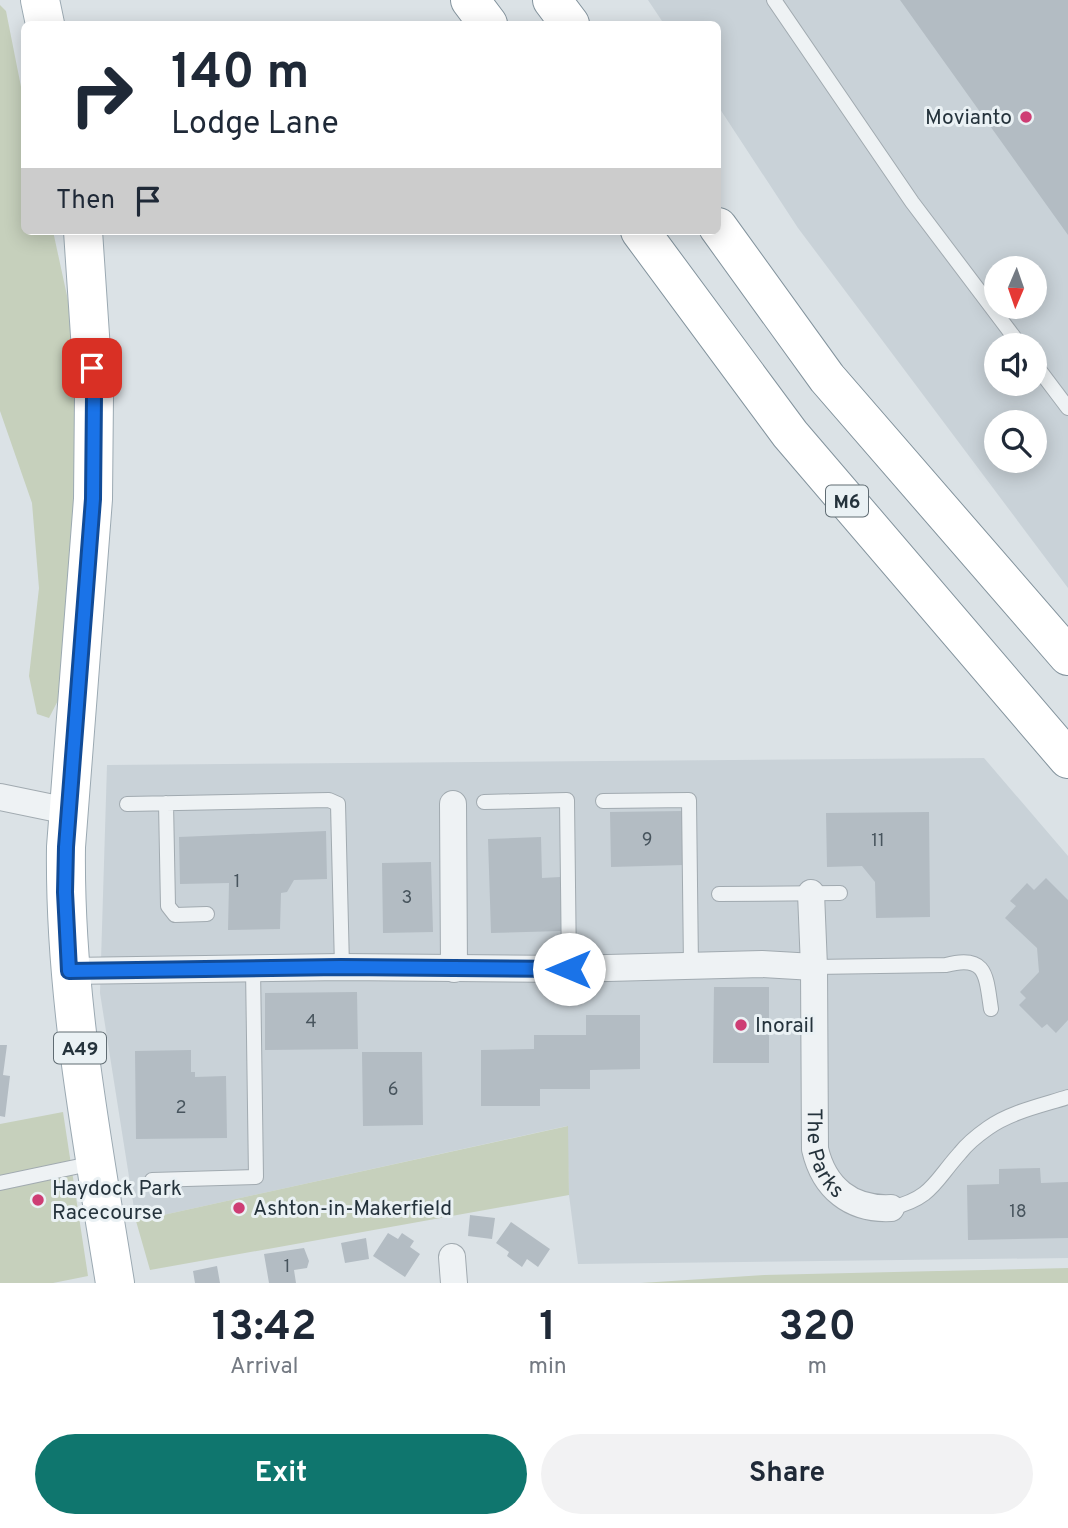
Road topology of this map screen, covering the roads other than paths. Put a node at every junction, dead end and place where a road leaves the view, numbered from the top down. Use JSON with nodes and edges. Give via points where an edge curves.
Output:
{"nodes":[{"id":1,"x":40,"y":0,"type":"edge"},
{"id":2,"x":470,"y":0,"type":"edge"},
{"id":3,"x":552,"y":0,"type":"edge"},
{"id":4,"x":774,"y":0,"type":"edge"},
{"id":5,"x":44,"y":21,"type":"edge"},
{"id":6,"x":486,"y":21,"type":"edge"},
{"id":7,"x":568,"y":21,"type":"edge"},
{"id":8,"x":721,"y":231,"type":"edge"},
{"id":9,"x":83,"y":235,"type":"edge"},
{"id":10,"x":643,"y":235,"type":"edge"},
{"id":11,"x":1011,"y":333,"type":"edge"},
{"id":12,"x":1047,"y":380,"type":"edge"},
{"id":13,"x":1068,"y":408,"type":"edge"},
{"id":14,"x":1068,"y":656,"type":"edge"},
{"id":15,"x":1068,"y":759,"type":"edge"},
{"id":16,"x":0,"y":796,"type":"edge"},
{"id":17,"x":603,"y":801,"type":"dead end"},
{"id":18,"x":484,"y":802,"type":"dead end"},
{"id":19,"x":166,"y":803,"type":"junction"},
{"id":20,"x":127,"y":804,"type":"dead end"},
{"id":21,"x":453,"y":804,"type":"dead end"},
{"id":22,"x":68,"y":811,"type":"junction"},
{"id":23,"x":811,"y":893,"type":"junction"},
{"id":24,"x":840,"y":893,"type":"dead end"},
{"id":25,"x":719,"y":894,"type":"dead end"},
{"id":26,"x":207,"y":914,"type":"dead end"},
{"id":27,"x":341,"y":967,"type":"junction"},
{"id":28,"x":814,"y":967,"type":"junction"},
{"id":29,"x":253,"y":968,"type":"junction"},
{"id":30,"x":691,"y":968,"type":"junction"},
{"id":31,"x":454,"y":969,"type":"junction"},
{"id":32,"x":569,"y":969,"type":"junction"},
{"id":33,"x":69,"y":971,"type":"junction"},
{"id":34,"x":990,"y":1009,"type":"dead end"},
{"id":35,"x":1068,"y":1097,"type":"edge"},
{"id":36,"x":96,"y":1163,"type":"junction"},
{"id":37,"x":152,"y":1180,"type":"dead end"},
{"id":38,"x":0,"y":1183,"type":"edge"},
{"id":39,"x":891,"y":1208,"type":"joint"},
{"id":40,"x":452,"y":1257,"type":"dead end"},
{"id":41,"x":115,"y":1283,"type":"edge"},
{"id":42,"x":454,"y":1283,"type":"edge"}],
"edges":[{"from":1,"to":5,"type":"main road"},
{"from":2,"to":6,"type":"main road"},
{"from":3,"to":7,"type":"main road"},
{"from":4,"to":11,"type":"lane","via":[[912,202]]},
{"from":8,"to":14,"type":"main road","via":[[827,378]]},
{"from":9,"to":22,"type":"main road","number":"A49","via":[[94,395],[93,499]]},
{"from":10,"to":15,"type":"main road","number":"M6","via":[[790,434]]},
{"from":12,"to":13,"type":"lane"},
{"from":16,"to":22,"type":"street"},
{"from":17,"to":30,"type":"lane","via":[[689,800]]},
{"from":18,"to":32,"type":"lane","via":[[568,800]]},
{"from":19,"to":20,"type":"lane"},
{"from":19,"to":26,"type":"lane","via":[[168,906],[175,915]]},
{"from":19,"to":27,"type":"lane","via":[[329,800],[338,804]]},
{"from":21,"to":31,"type":"street"},
{"from":22,"to":33,"type":"main road","number":"A49","via":[[65,892]]},
{"from":23,"to":24,"type":"lane"},
{"from":23,"to":25,"type":"lane"},
{"from":23,"to":28,"type":"street","name":"The Parks"},
{"from":27,"to":29,"type":"street"},
{"from":27,"to":31,"type":"street"},
{"from":28,"to":30,"type":"street"},
{"from":28,"to":34,"type":"lane","via":[[976,963],[985,973]]},
{"from":28,"to":39,"type":"street","name":"The Parks","via":[[818,1163],[837,1192],[849,1201]]},
{"from":29,"to":33,"type":"street"},
{"from":29,"to":37,"type":"lane","via":[[256,1177]]},
{"from":30,"to":32,"type":"street"},
{"from":31,"to":32,"type":"street"},
{"from":33,"to":36,"type":"main road","number":"A49"},
{"from":35,"to":39,"type":"lane","name":"The Parks","via":[[990,1126],[961,1151],[934,1187]]},
{"from":36,"to":38,"type":"lane"},
{"from":36,"to":41,"type":"main road","number":"A49"},
{"from":40,"to":42,"type":"street"}]}
